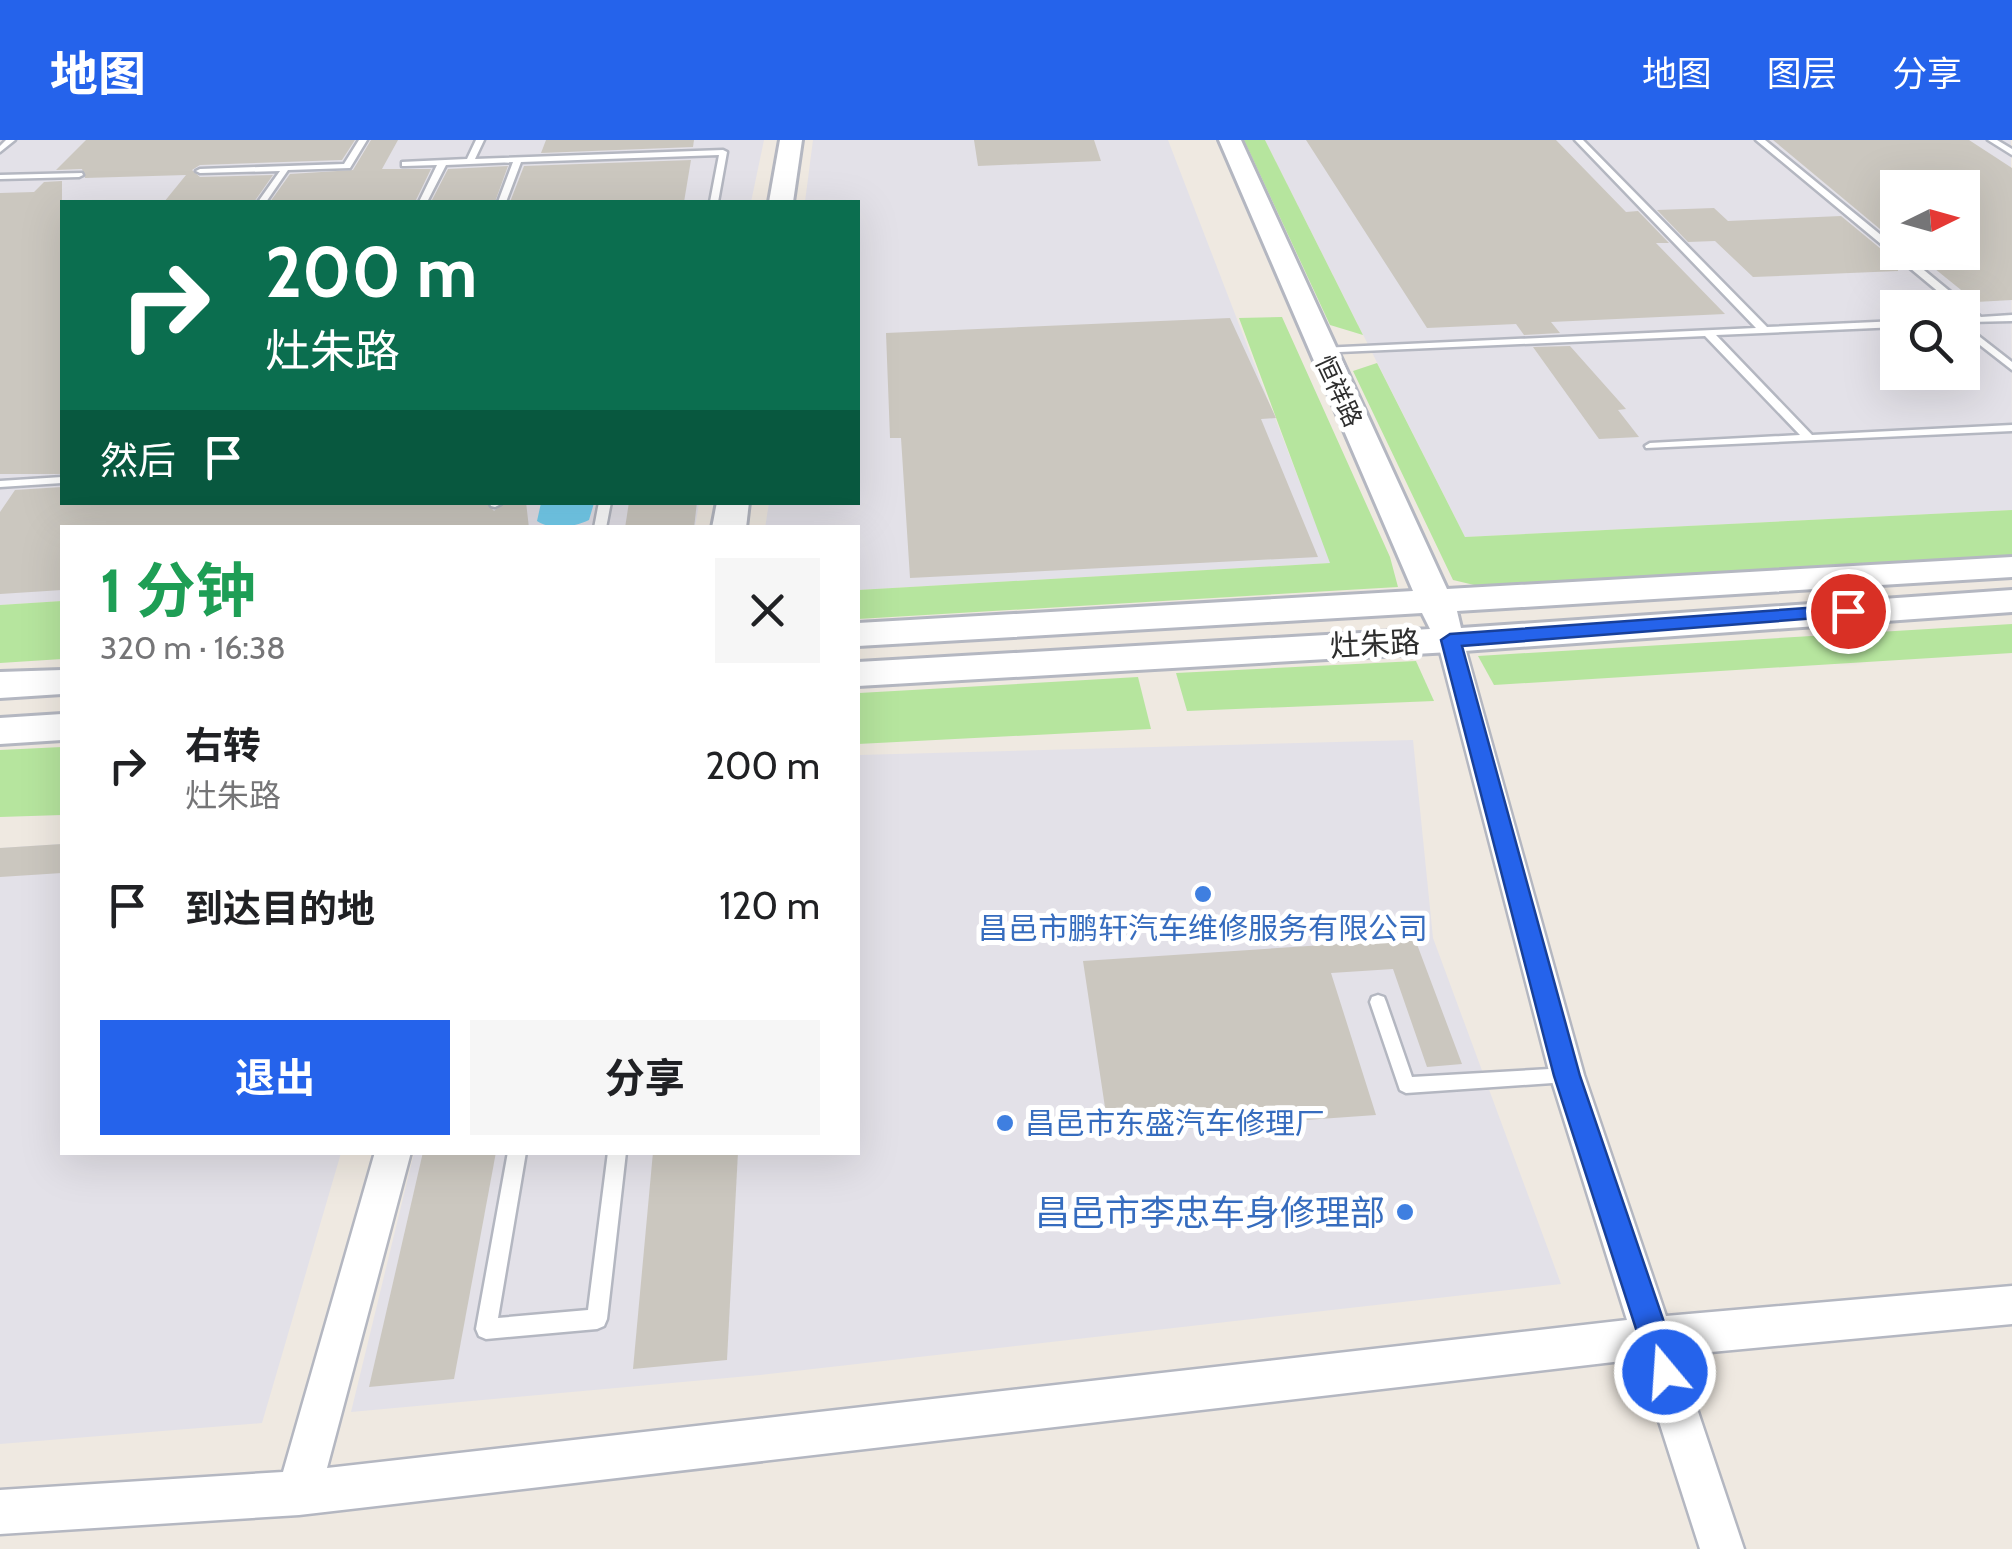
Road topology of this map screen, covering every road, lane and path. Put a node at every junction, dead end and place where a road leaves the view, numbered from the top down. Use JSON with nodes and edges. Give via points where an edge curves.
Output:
{"nodes":[{"id":1,"x":11,"y":140,"type":"edge"},
{"id":2,"x":363,"y":140,"type":"edge"},
{"id":3,"x":480,"y":140,"type":"edge"},
{"id":4,"x":791,"y":140,"type":"edge"},
{"id":5,"x":1230,"y":140,"type":"edge"},
{"id":6,"x":1579,"y":140,"type":"edge"},
{"id":7,"x":1760,"y":140,"type":"edge"},
{"id":8,"x":1992,"y":140,"type":"edge"},
{"id":9,"x":0,"y":150,"type":"edge"},
{"id":10,"x":2012,"y":153,"type":"edge"},
{"id":11,"x":518,"y":160,"type":"junction"},
{"id":12,"x":443,"y":162,"type":"junction"},
{"id":13,"x":470,"y":162,"type":"junction"},
{"id":14,"x":405,"y":164,"type":"dead end"},
{"id":15,"x":286,"y":168,"type":"junction"},
{"id":16,"x":200,"y":171,"type":"dead end"},
{"id":17,"x":79,"y":175,"type":"dead end"},
{"id":18,"x":0,"y":178,"type":"edge"},
{"id":19,"x":263,"y":200,"type":"edge"},
{"id":20,"x":424,"y":200,"type":"edge"},
{"id":21,"x":503,"y":200,"type":"edge"},
{"id":22,"x":714,"y":200,"type":"edge"},
{"id":23,"x":781,"y":200,"type":"edge"},
{"id":24,"x":1942,"y":290,"type":"edge"},
{"id":25,"x":2012,"y":318,"type":"edge"},
{"id":26,"x":1980,"y":320,"type":"edge"},
{"id":27,"x":1880,"y":325,"type":"edge"},
{"id":28,"x":1764,"y":330,"type":"junction"},
{"id":29,"x":1708,"y":333,"type":"junction"},
{"id":30,"x":1980,"y":339,"type":"edge"},
{"id":31,"x":1321,"y":352,"type":"junction"},
{"id":32,"x":2012,"y":367,"type":"edge"},
{"id":33,"x":2012,"y":428,"type":"edge"},
{"id":34,"x":1809,"y":438,"type":"junction"},
{"id":35,"x":1650,"y":446,"type":"dead end"},
{"id":36,"x":60,"y":480,"type":"edge"},
{"id":37,"x":0,"y":484,"type":"edge"},
{"id":38,"x":2012,"y":568,"type":"edge"},
{"id":39,"x":2012,"y":601,"type":"edge"},
{"id":40,"x":1437,"y":602,"type":"junction"},
{"id":41,"x":860,"y":634,"type":"edge"},
{"id":42,"x":1450,"y":640,"type":"junction"},
{"id":43,"x":860,"y":674,"type":"edge"},
{"id":44,"x":60,"y":682,"type":"edge"},
{"id":45,"x":0,"y":685,"type":"edge"},
{"id":46,"x":60,"y":727,"type":"edge"},
{"id":47,"x":0,"y":731,"type":"edge"},
{"id":48,"x":1378,"y":1002,"type":"dead end"},
{"id":49,"x":1567,"y":1076,"type":"junction"},
{"id":50,"x":391,"y":1155,"type":"edge"},
{"id":51,"x":516,"y":1155,"type":"edge"},
{"id":52,"x":617,"y":1155,"type":"edge"},
{"id":53,"x":2012,"y":1305,"type":"edge"},
{"id":54,"x":1654,"y":1337,"type":"junction"},
{"id":55,"x":299,"y":1493,"type":"junction"},
{"id":56,"x":0,"y":1512,"type":"edge"},
{"id":57,"x":1722,"y":1549,"type":"edge"}],
"edges":[{"from":1,"to":9,"type":"lane"},
{"from":2,"to":15,"type":"lane","via":[[348,166]]},
{"from":3,"to":13,"type":"lane"},
{"from":4,"to":23,"type":"main road"},
{"from":5,"to":31,"type":"main road","name":"恒祥路"},
{"from":6,"to":28,"type":"lane"},
{"from":7,"to":24,"type":"lane"},
{"from":8,"to":10,"type":"lane"},
{"from":11,"to":13,"type":"lane"},
{"from":11,"to":21,"type":"lane"},
{"from":11,"to":22,"type":"lane","via":[[723,152]]},
{"from":12,"to":13,"type":"lane"},
{"from":12,"to":14,"type":"lane"},
{"from":12,"to":20,"type":"lane"},
{"from":15,"to":16,"type":"lane"},
{"from":15,"to":19,"type":"lane"},
{"from":17,"to":18,"type":"lane"},
{"from":25,"to":26,"type":"lane"},
{"from":27,"to":28,"type":"lane"},
{"from":28,"to":29,"type":"lane"},
{"from":29,"to":31,"type":"lane"},
{"from":29,"to":34,"type":"lane"},
{"from":30,"to":32,"type":"lane"},
{"from":31,"to":40,"type":"main road","name":"恒祥路"},
{"from":33,"to":34,"type":"lane"},
{"from":34,"to":35,"type":"lane"},
{"from":36,"to":37,"type":"lane"},
{"from":38,"to":40,"type":"main road","name":"灶朱路"},
{"from":39,"to":42,"type":"main road","name":"灶朱路"},
{"from":40,"to":41,"type":"main road","name":"灶朱路"},
{"from":40,"to":42,"type":"main road","name":"恒祥路"},
{"from":42,"to":43,"type":"main road","name":"灶朱路"},
{"from":42,"to":49,"type":"street"},
{"from":44,"to":45,"type":"main road"},
{"from":46,"to":47,"type":"main road"},
{"from":48,"to":49,"type":"lane","via":[[1406,1085]]},
{"from":49,"to":54,"type":"street"},
{"from":50,"to":55,"type":"street"},
{"from":51,"to":52,"type":"lane","via":[[486,1329],[597,1319]]},
{"from":53,"to":54,"type":"street"},
{"from":54,"to":55,"type":"street"},
{"from":54,"to":57,"type":"street"},
{"from":55,"to":56,"type":"street"}]}
